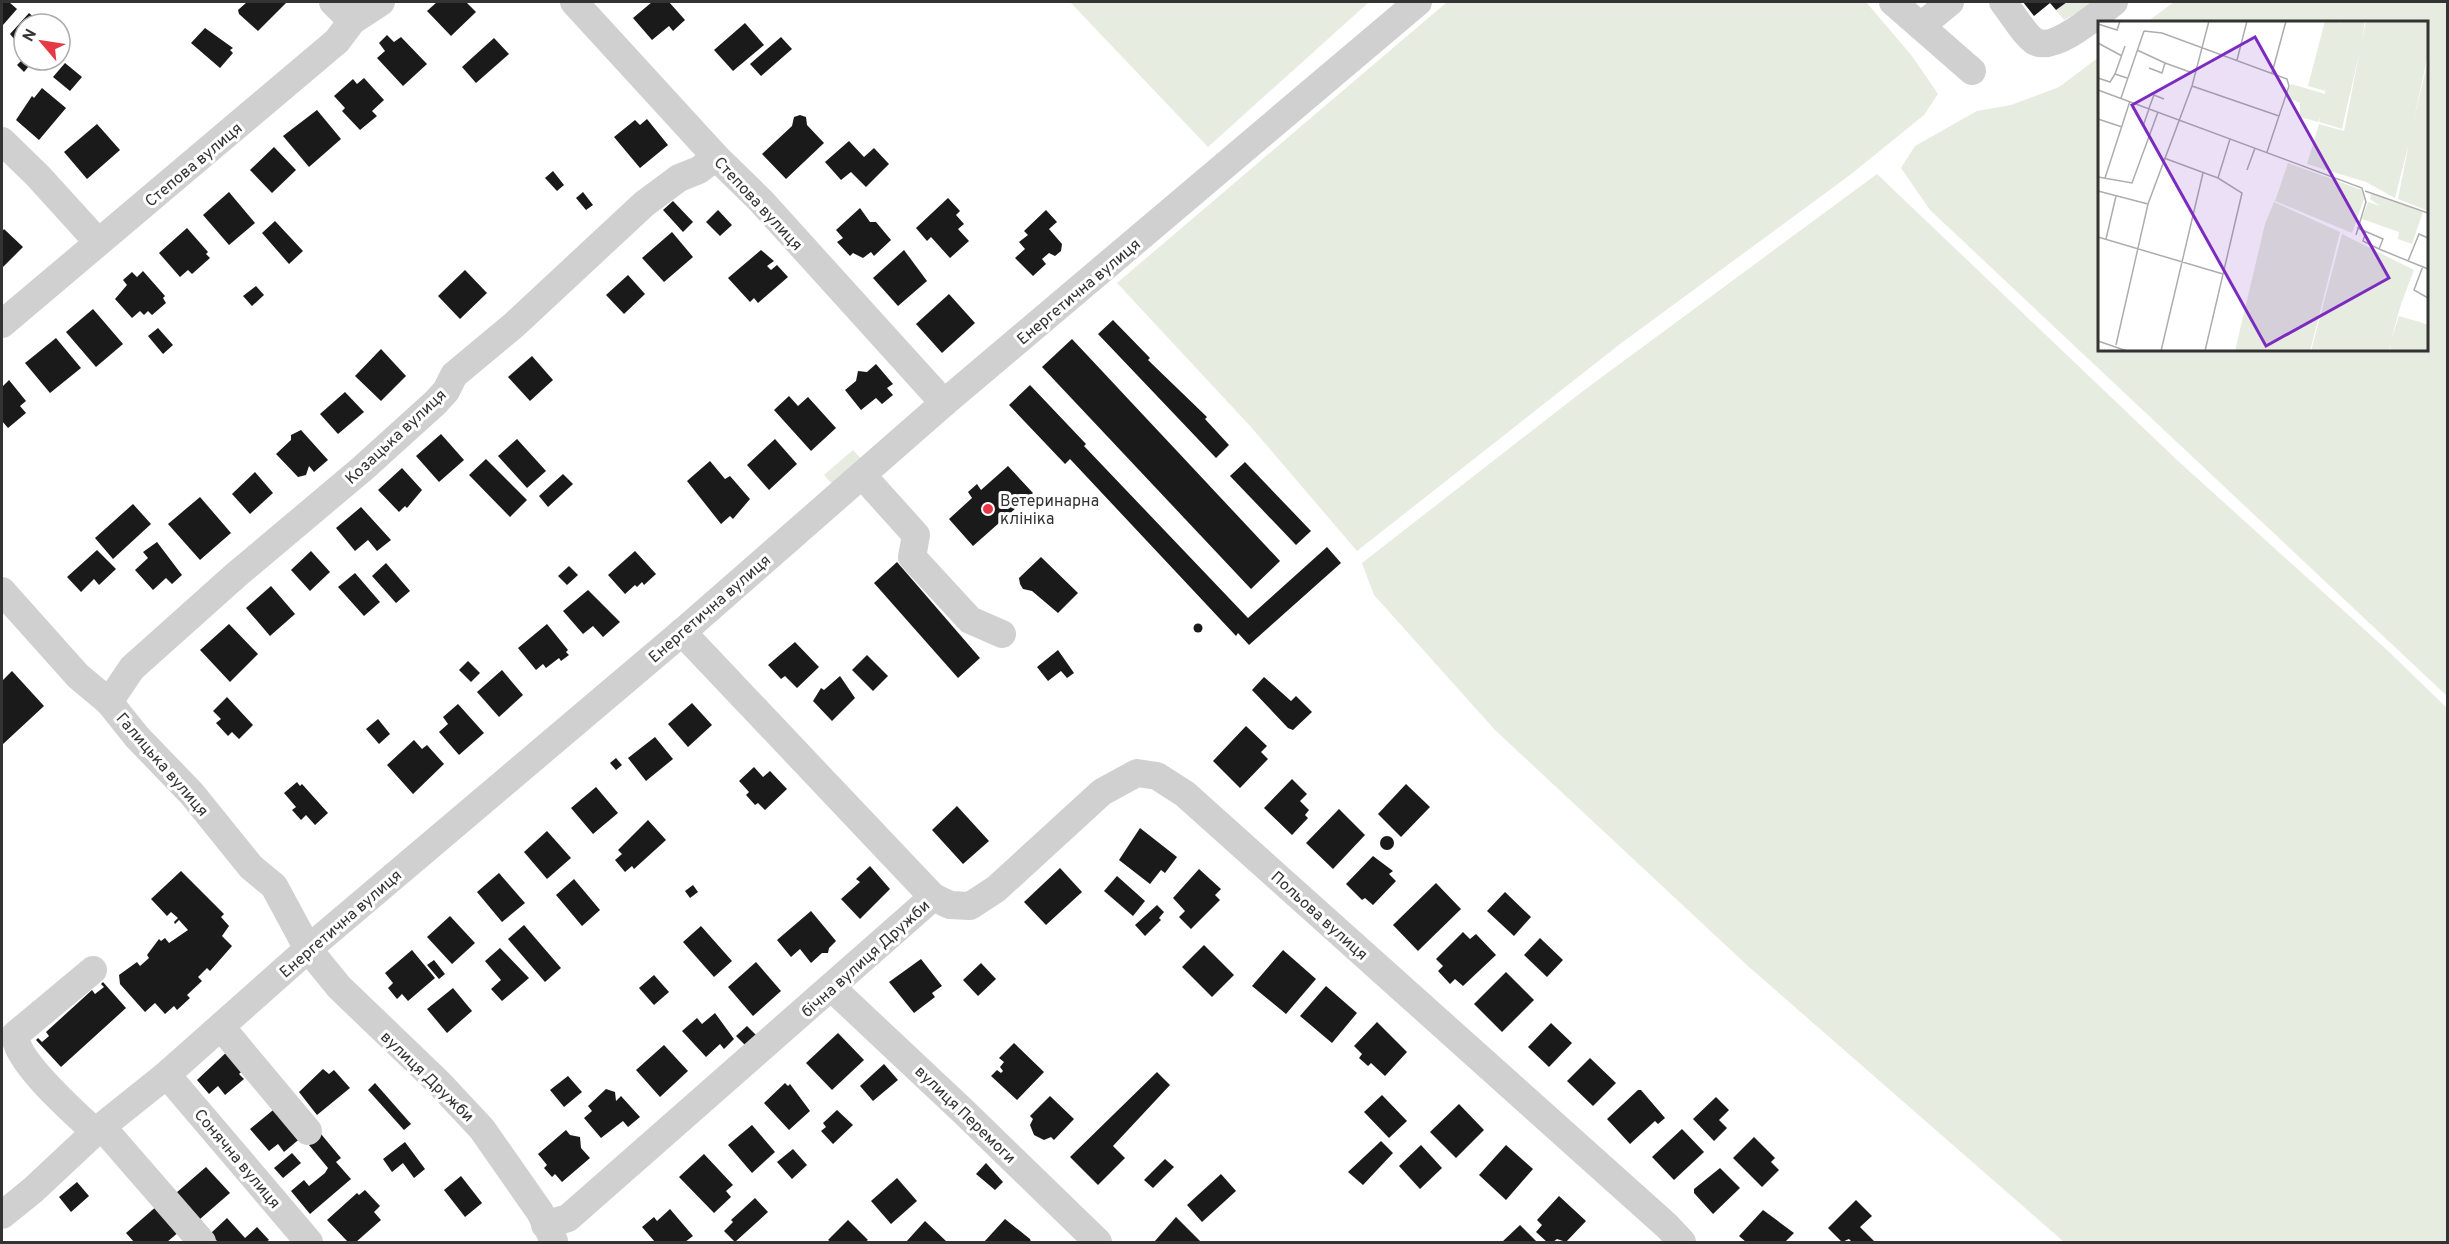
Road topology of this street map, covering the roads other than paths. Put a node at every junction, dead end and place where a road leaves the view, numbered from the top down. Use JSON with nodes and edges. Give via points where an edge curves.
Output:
{"nodes":[{"id":1,"x":381,"y":2,"type":"edge"},
{"id":2,"x":574,"y":2,"type":"edge"},
{"id":3,"x":1418,"y":2,"type":"edge"},
{"id":4,"x":1893,"y":2,"type":"edge"},
{"id":5,"x":1950,"y":2,"type":"edge"},
{"id":6,"x":2003,"y":2,"type":"edge"},
{"id":7,"x":2114,"y":2,"type":"edge"},
{"id":8,"x":343,"y":11,"type":"edge"},
{"id":9,"x":1922,"y":27,"type":"junction"},
{"id":10,"x":1972,"y":71,"type":"dead end"},
{"id":11,"x":2,"y":141,"type":"edge"},
{"id":12,"x":716,"y":157,"type":"junction"},
{"id":13,"x":98,"y":242,"type":"junction"},
{"id":14,"x":2,"y":324,"type":"edge"},
{"id":15,"x":944,"y":404,"type":"junction"},
{"id":16,"x":862,"y":475,"type":"junction"},
{"id":17,"x":2,"y":591,"type":"edge"},
{"id":18,"x":682,"y":632,"type":"junction"},
{"id":19,"x":1002,"y":634,"type":"dead end"},
{"id":20,"x":109,"y":702,"type":"junction"},
{"id":21,"x":933,"y":897,"type":"junction"},
{"id":22,"x":308,"y":949,"type":"junction"},
{"id":23,"x":93,"y":970,"type":"dead end"},
{"id":24,"x":832,"y":988,"type":"junction"},
{"id":25,"x":220,"y":1027,"type":"junction"},
{"id":26,"x":165,"y":1076,"type":"junction"},
{"id":27,"x":98,"y":1130,"type":"junction"},
{"id":28,"x":308,"y":1131,"type":"dead end"},
{"id":29,"x":2,"y":1215,"type":"edge"},
{"id":30,"x":550,"y":1234,"type":"edge"},
{"id":31,"x":202,"y":1242,"type":"edge"},
{"id":32,"x":309,"y":1242,"type":"edge"},
{"id":33,"x":1098,"y":1242,"type":"edge"},
{"id":34,"x":1682,"y":1242,"type":"edge"}],
"edges":[{"from":1,"to":8,"type":"street","name":"Степова вулиця"},
{"from":2,"to":12,"type":"street","name":"Степова вулиця"},
{"from":3,"to":15,"type":"street","name":"Енергетична вулиця"},
{"from":4,"to":9,"type":"street"},
{"from":5,"to":9,"type":"street"},
{"from":6,"to":7,"type":"street","via":[[2034,41],[2048,44],[2086,24]]},
{"from":8,"to":13,"type":"street","name":"Степова вулиця","via":[[337,41]]},
{"from":9,"to":10,"type":"street"},
{"from":11,"to":13,"type":"street"},
{"from":12,"to":15,"type":"street","name":"Степова вулиця","via":[[761,201]]},
{"from":12,"to":20,"type":"street","name":"Козацька вулиця","via":[[644,204],[454,375],[435,403],[132,668]]},
{"from":13,"to":14,"type":"street","name":"Степова вулиця"},
{"from":15,"to":16,"type":"street","name":"Енергетична вулиця"},
{"from":16,"to":18,"type":"street","name":"Енергетична вулиця"},
{"from":16,"to":19,"type":"street","via":[[915,535],[912,557],[970,620]]},
{"from":17,"to":20,"type":"street","name":"Галицька вулиця","via":[[78,676]]},
{"from":18,"to":21,"type":"street","name":"бічна вулиця Дружби"},
{"from":18,"to":22,"type":"street","name":"Енергетична вулиця"},
{"from":20,"to":22,"type":"street","name":"Галицька вулиця","via":[[251,867],[274,886]]},
{"from":21,"to":24,"type":"street","name":"бічна вулиця Дружби"},
{"from":21,"to":34,"type":"street","name":"Польова вулиця","via":[[950,905],[970,906],[996,889],[1102,792],[1137,773],[1157,776],[1185,794]]},
{"from":22,"to":25,"type":"street","name":"Енергетична вулиця"},
{"from":22,"to":30,"type":"street","name":"вулиця Дружби","via":[[339,987],[482,1129],[540,1212]]},
{"from":23,"to":27,"type":"street","via":[[15,1035],[15,1044],[47,1086]]},
{"from":24,"to":30,"type":"street","name":"бічна вулиця Дружби"},
{"from":24,"to":33,"type":"street","name":"вулиця Перемоги"},
{"from":25,"to":26,"type":"street","name":"Енергетична вулиця"},
{"from":25,"to":28,"type":"street"},
{"from":26,"to":27,"type":"street","name":"Енергетична вулиця"},
{"from":26,"to":32,"type":"street","name":"Сонячна вулиця"},
{"from":27,"to":29,"type":"street","name":"Енергетична вулиця"},
{"from":27,"to":31,"type":"street"}]}
